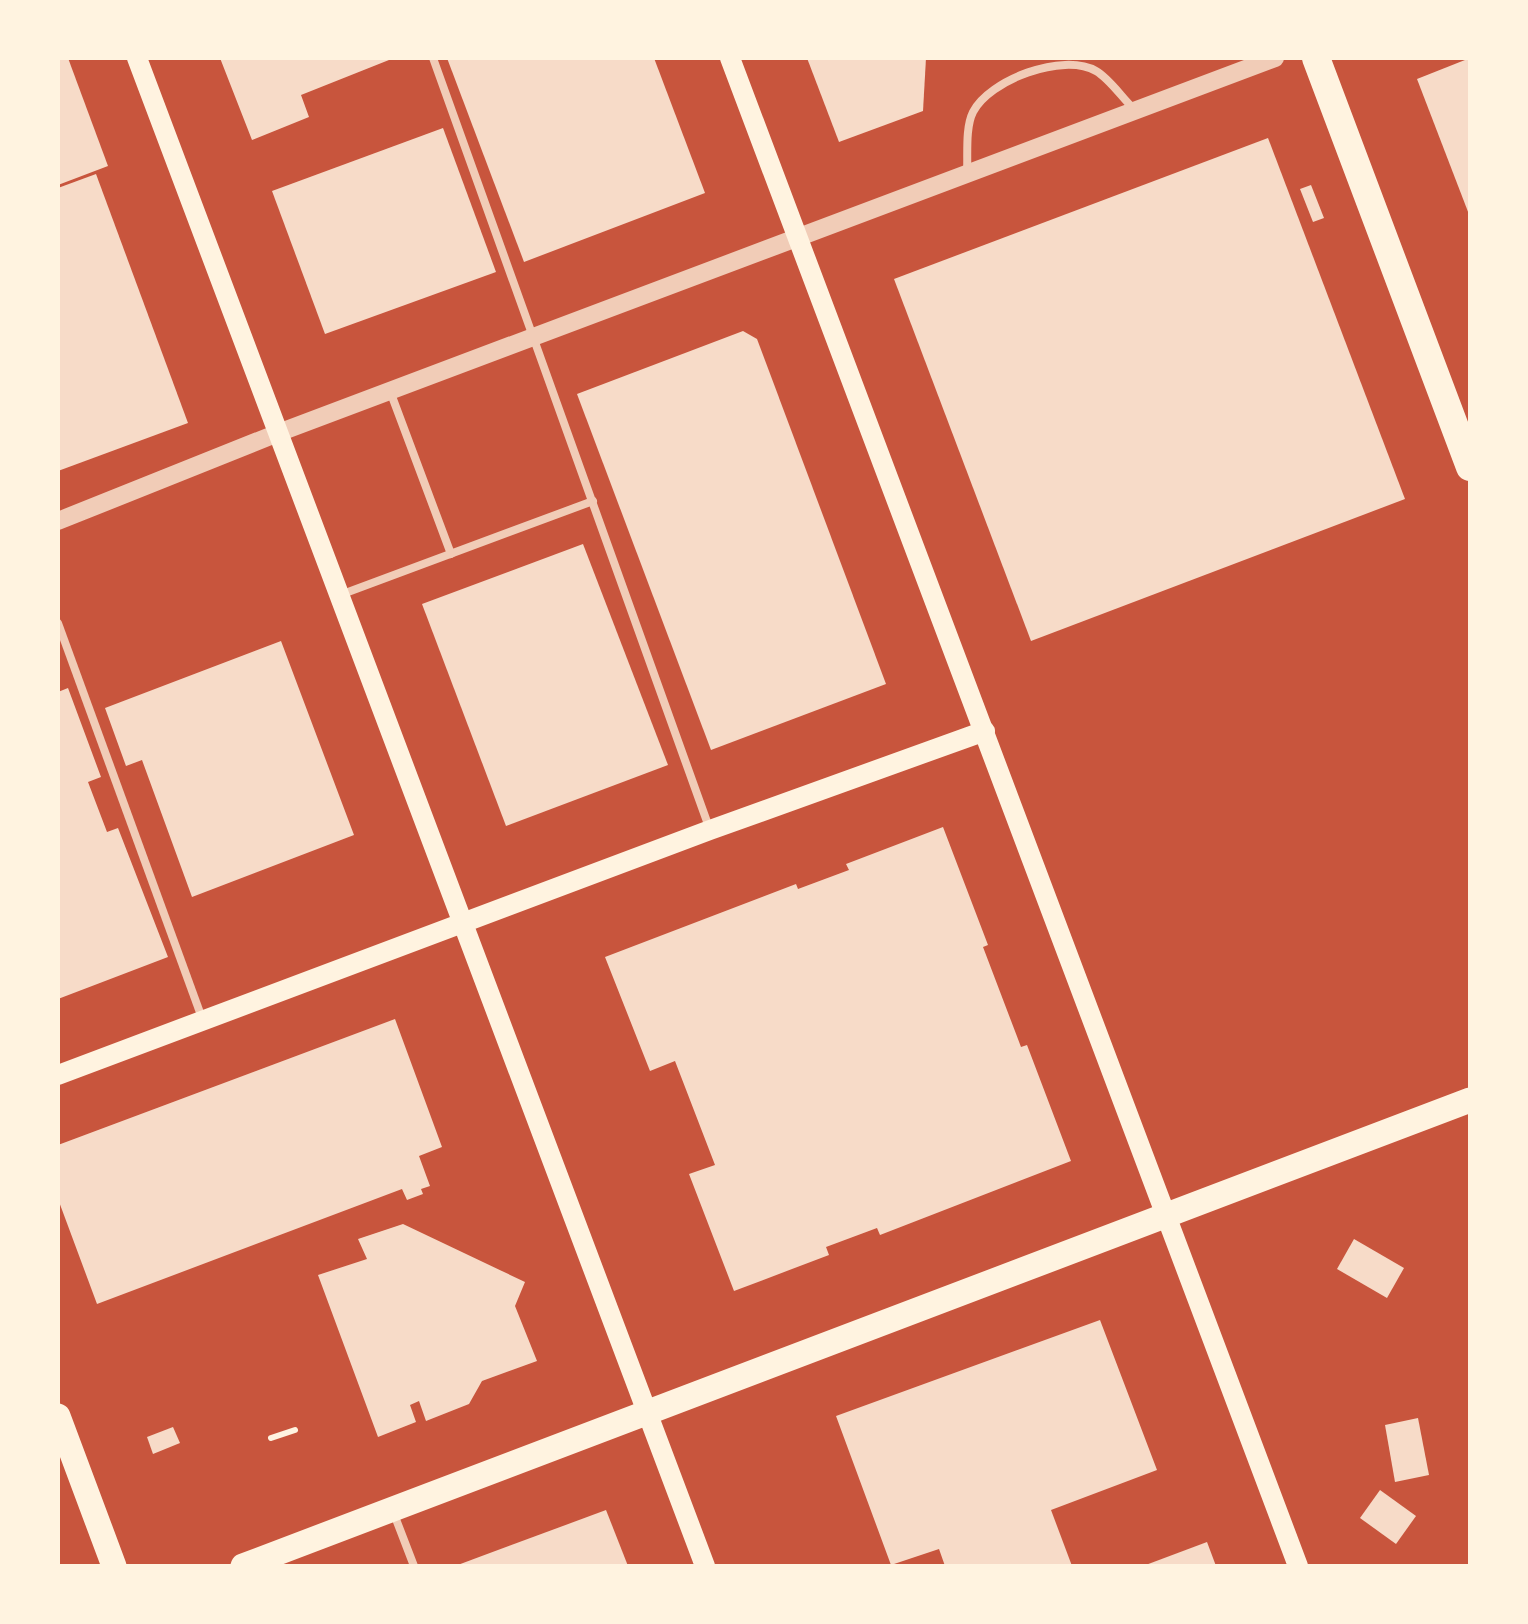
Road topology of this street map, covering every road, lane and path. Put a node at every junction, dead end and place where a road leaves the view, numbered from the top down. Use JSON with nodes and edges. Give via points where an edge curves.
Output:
{"nodes":[{"id":1,"x":137,"y":58,"type":"edge"},
{"id":2,"x":433,"y":58,"type":"edge"},
{"id":3,"x":730,"y":58,"type":"edge"},
{"id":4,"x":1275,"y":58,"type":"edge"},
{"id":5,"x":1316,"y":58,"type":"edge"},
{"id":6,"x":1135,"y":110,"type":"junction"},
{"id":7,"x":967,"y":173,"type":"junction"},
{"id":8,"x":798,"y":237,"type":"junction"},
{"id":9,"x":535,"y":336,"type":"junction"},
{"id":10,"x":390,"y":390,"type":"junction"},
{"id":11,"x":278,"y":432,"type":"junction"},
{"id":12,"x":1470,"y":467,"type":"edge"},
{"id":13,"x":594,"y":501,"type":"junction"},
{"id":14,"x":58,"y":521,"type":"edge"},
{"id":15,"x":451,"y":554,"type":"junction"},
{"id":16,"x":339,"y":596,"type":"junction"},
{"id":17,"x":58,"y":623,"type":"edge"},
{"id":18,"x":60,"y":634,"type":"edge"},
{"id":19,"x":985,"y":732,"type":"junction"},
{"id":20,"x":710,"y":830,"type":"junction"},
{"id":21,"x":463,"y":923,"type":"junction"},
{"id":22,"x":203,"y":1021,"type":"junction"},
{"id":23,"x":58,"y":1076,"type":"edge"},
{"id":24,"x":1470,"y":1100,"type":"edge"},
{"id":25,"x":1166,"y":1217,"type":"junction"},
{"id":26,"x":647,"y":1414,"type":"junction"},
{"id":27,"x":58,"y":1416,"type":"edge"},
{"id":28,"x":295,"y":1430,"type":"dead end"},
{"id":29,"x":271,"y":1438,"type":"dead end"},
{"id":30,"x":393,"y":1510,"type":"junction"},
{"id":31,"x":114,"y":1566,"type":"edge"},
{"id":32,"x":244,"y":1566,"type":"edge"},
{"id":33,"x":414,"y":1566,"type":"edge"},
{"id":34,"x":705,"y":1566,"type":"edge"},
{"id":35,"x":1298,"y":1566,"type":"edge"}],
"edges":[{"from":1,"to":11,"type":"main road"},
{"from":2,"to":9,"type":"lane"},
{"from":3,"to":8,"type":"main road"},
{"from":4,"to":6,"type":"street"},
{"from":5,"to":12,"type":"highway"},
{"from":6,"to":7,"type":"street"},
{"from":6,"to":7,"type":"lane","via":[[1096,71],[1072,63],[1047,66],[984,96],[971,116]]},
{"from":7,"to":8,"type":"street"},
{"from":8,"to":9,"type":"street"},
{"from":8,"to":19,"type":"main road"},
{"from":9,"to":10,"type":"street"},
{"from":9,"to":13,"type":"lane"},
{"from":10,"to":11,"type":"street"},
{"from":10,"to":15,"type":"lane"},
{"from":11,"to":14,"type":"street"},
{"from":11,"to":16,"type":"main road"},
{"from":13,"to":15,"type":"lane"},
{"from":13,"to":20,"type":"lane"},
{"from":15,"to":16,"type":"lane"},
{"from":16,"to":21,"type":"main road"},
{"from":17,"to":18,"type":"lane"},
{"from":18,"to":22,"type":"lane"},
{"from":19,"to":20,"type":"main road"},
{"from":19,"to":25,"type":"main road"},
{"from":20,"to":21,"type":"main road"},
{"from":21,"to":22,"type":"main road"},
{"from":21,"to":26,"type":"main road"},
{"from":22,"to":23,"type":"main road"},
{"from":24,"to":25,"type":"main road"},
{"from":25,"to":26,"type":"main road"},
{"from":25,"to":35,"type":"main road"},
{"from":26,"to":30,"type":"main road"},
{"from":26,"to":34,"type":"main road"},
{"from":27,"to":31,"type":"main road"},
{"from":28,"to":29,"type":"path"},
{"from":30,"to":32,"type":"main road"},
{"from":30,"to":33,"type":"lane"}]}
